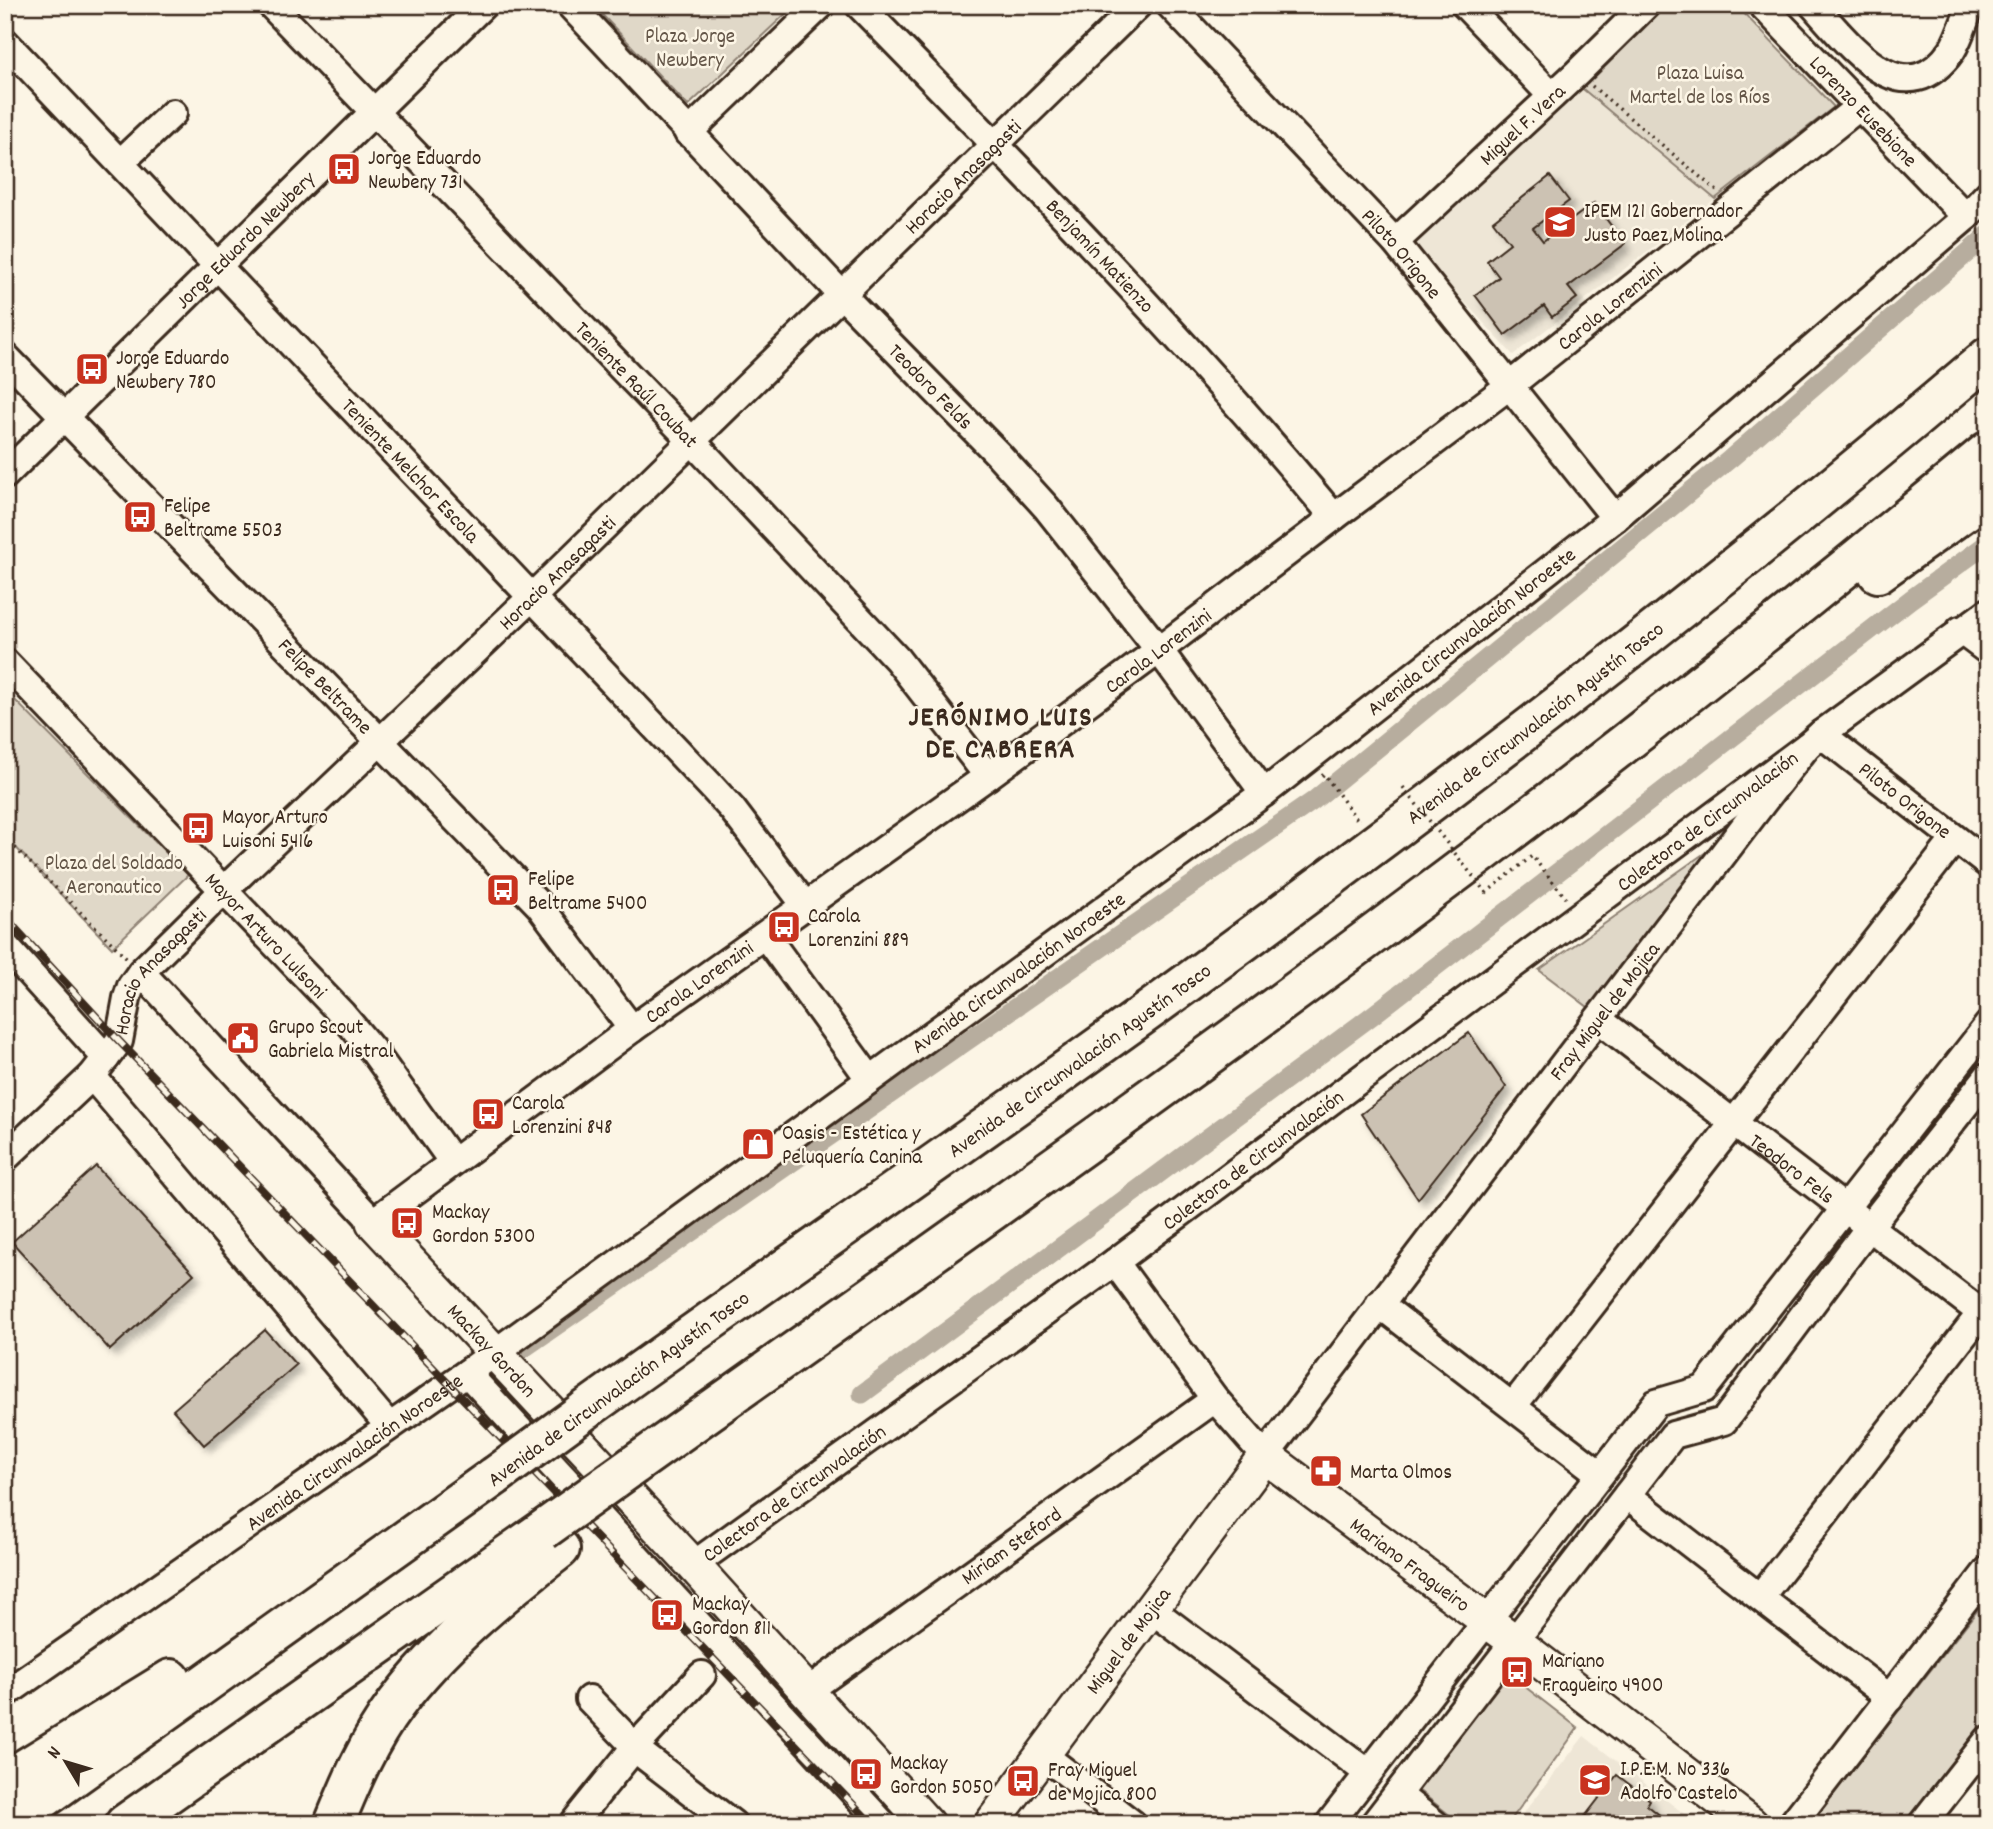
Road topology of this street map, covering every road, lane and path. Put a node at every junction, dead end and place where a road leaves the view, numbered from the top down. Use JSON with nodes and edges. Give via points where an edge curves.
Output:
{"nodes":[{"id":1,"x":271,"y":5,"type":"edge"},
{"id":2,"x":483,"y":5,"type":"edge"},
{"id":3,"x":570,"y":5,"type":"edge"},
{"id":4,"x":821,"y":5,"type":"edge"},
{"id":5,"x":859,"y":5,"type":"edge"},
{"id":6,"x":1139,"y":5,"type":"edge"},
{"id":7,"x":1170,"y":5,"type":"edge"},
{"id":8,"x":1465,"y":5,"type":"edge"},
{"id":9,"x":1646,"y":5,"type":"edge"},
{"id":10,"x":1762,"y":5,"type":"edge"},
{"id":11,"x":1813,"y":5,"type":"edge"},
{"id":12,"x":1971,"y":5,"type":"edge"},
{"id":13,"x":5,"y":42,"type":"edge"},
{"id":14,"x":1577,"y":73,"type":"junction"},
{"id":15,"x":1552,"y":96,"type":"junction"},
{"id":16,"x":1860,"y":106,"type":"junction"},
{"id":17,"x":376,"y":112,"type":"junction"},
{"id":18,"x":173,"y":113,"type":"dead end"},
{"id":19,"x":688,"y":132,"type":"junction"},
{"id":20,"x":996,"y":145,"type":"junction"},
{"id":21,"x":121,"y":162,"type":"junction"},
{"id":22,"x":1988,"y":194,"type":"edge"},
{"id":23,"x":1735,"y":206,"type":"junction"},
{"id":24,"x":1966,"y":217,"type":"junction"},
{"id":25,"x":1395,"y":242,"type":"junction"},
{"id":26,"x":219,"y":265,"type":"junction"},
{"id":27,"x":842,"y":295,"type":"junction"},
{"id":28,"x":1988,"y":331,"type":"edge"},
{"id":29,"x":5,"y":356,"type":"edge"},
{"id":30,"x":1988,"y":357,"type":"edge"},
{"id":31,"x":1509,"y":386,"type":"junction"},
{"id":32,"x":64,"y":418,"type":"junction"},
{"id":33,"x":692,"y":441,"type":"junction"},
{"id":34,"x":1988,"y":452,"type":"edge"},
{"id":35,"x":5,"y":475,"type":"edge"},
{"id":36,"x":1988,"y":495,"type":"edge"},
{"id":37,"x":1334,"y":517,"type":"junction"},
{"id":38,"x":1615,"y":518,"type":"junction"},
{"id":39,"x":533,"y":596,"type":"junction"},
{"id":40,"x":1988,"y":612,"type":"edge"},
{"id":41,"x":1960,"y":630,"type":"junction"},
{"id":42,"x":1159,"y":650,"type":"junction"},
{"id":43,"x":1988,"y":651,"type":"edge"},
{"id":44,"x":1732,"y":660,"type":"junction"},
{"id":45,"x":5,"y":662,"type":"edge"},
{"id":46,"x":1600,"y":673,"type":"junction"},
{"id":47,"x":1814,"y":740,"type":"junction"},
{"id":48,"x":378,"y":743,"type":"junction"},
{"id":49,"x":988,"y":776,"type":"junction"},
{"id":50,"x":1313,"y":782,"type":"dead end"},
{"id":51,"x":1264,"y":793,"type":"junction"},
{"id":52,"x":1394,"y":793,"type":"dead end"},
{"id":53,"x":1367,"y":814,"type":"dead end"},
{"id":54,"x":1704,"y":821,"type":"junction"},
{"id":55,"x":5,"y":838,"type":"edge"},
{"id":56,"x":1955,"y":839,"type":"junction"},
{"id":57,"x":1724,"y":855,"type":"junction"},
{"id":58,"x":1988,"y":864,"type":"edge"},
{"id":59,"x":225,"y":889,"type":"junction"},
{"id":60,"x":1568,"y":901,"type":"dead end"},
{"id":61,"x":806,"y":905,"type":"junction"},
{"id":62,"x":765,"y":935,"type":"junction"},
{"id":63,"x":5,"y":946,"type":"edge"},
{"id":64,"x":141,"y":972,"type":"junction"},
{"id":65,"x":1598,"y":1019,"type":"junction"},
{"id":66,"x":1988,"y":1025,"type":"edge"},
{"id":67,"x":632,"y":1029,"type":"junction"},
{"id":68,"x":99,"y":1067,"type":"junction"},
{"id":69,"x":1988,"y":1076,"type":"edge"},
{"id":70,"x":869,"y":1078,"type":"junction"},
{"id":71,"x":1733,"y":1123,"type":"junction"},
{"id":72,"x":5,"y":1157,"type":"edge"},
{"id":73,"x":452,"y":1161,"type":"junction"},
{"id":74,"x":1845,"y":1207,"type":"junction"},
{"id":75,"x":373,"y":1222,"type":"junction"},
{"id":76,"x":1870,"y":1226,"type":"junction"},
{"id":77,"x":1115,"y":1262,"type":"junction"},
{"id":78,"x":1379,"y":1304,"type":"junction"},
{"id":79,"x":1985,"y":1311,"type":"edge"},
{"id":80,"x":493,"y":1353,"type":"junction"},
{"id":81,"x":467,"y":1373,"type":"junction"},
{"id":82,"x":1215,"y":1399,"type":"junction"},
{"id":83,"x":1513,"y":1406,"type":"junction"},
{"id":84,"x":389,"y":1426,"type":"junction"},
{"id":85,"x":1265,"y":1456,"type":"junction"},
{"id":86,"x":1600,"y":1474,"type":"junction"},
{"id":87,"x":1627,"y":1495,"type":"junction"},
{"id":88,"x":551,"y":1539,"type":"junction"},
{"id":89,"x":693,"y":1565,"type":"junction"},
{"id":90,"x":1988,"y":1570,"type":"edge"},
{"id":91,"x":1760,"y":1597,"type":"junction"},
{"id":92,"x":1151,"y":1609,"type":"junction"},
{"id":93,"x":1485,"y":1620,"type":"junction"},
{"id":94,"x":278,"y":1630,"type":"junction"},
{"id":95,"x":1514,"y":1641,"type":"junction"},
{"id":96,"x":702,"y":1675,"type":"dead end"},
{"id":97,"x":806,"y":1692,"type":"junction"},
{"id":98,"x":5,"y":1694,"type":"edge"},
{"id":99,"x":1890,"y":1698,"type":"junction"},
{"id":100,"x":589,"y":1699,"type":"dead end"},
{"id":101,"x":1988,"y":1740,"type":"edge"},
{"id":102,"x":635,"y":1747,"type":"junction"},
{"id":103,"x":1042,"y":1754,"type":"junction"},
{"id":104,"x":1367,"y":1772,"type":"junction"},
{"id":105,"x":5,"y":1781,"type":"edge"},
{"id":106,"x":1396,"y":1794,"type":"junction"},
{"id":107,"x":575,"y":1823,"type":"edge"},
{"id":108,"x":1923,"y":1823,"type":"edge"},
{"id":109,"x":8,"y":1824,"type":"edge"},
{"id":110,"x":125,"y":1824,"type":"edge"},
{"id":111,"x":334,"y":1824,"type":"edge"},
{"id":112,"x":733,"y":1824,"type":"edge"},
{"id":113,"x":883,"y":1824,"type":"edge"},
{"id":114,"x":927,"y":1824,"type":"edge"},
{"id":115,"x":991,"y":1824,"type":"edge"},
{"id":116,"x":1133,"y":1824,"type":"edge"},
{"id":117,"x":1328,"y":1824,"type":"edge"},
{"id":118,"x":1374,"y":1824,"type":"edge"},
{"id":119,"x":1435,"y":1824,"type":"edge"},
{"id":120,"x":1751,"y":1824,"type":"edge"},
{"id":121,"x":1792,"y":1824,"type":"edge"}],
"edges":[{"from":1,"to":17,"type":"street","name":"Teniente Raúl Coubat"},
{"from":2,"to":17,"type":"street","name":"Jorge Eduardo Newbery"},
{"from":3,"to":19,"type":"street","name":"Teodoro Felds"},
{"from":4,"to":19,"type":"street"},
{"from":5,"to":20,"type":"street","name":"Benjamín Matienzo"},
{"from":6,"to":20,"type":"street","name":"Horacio Anasagasti"},
{"from":7,"to":25,"type":"street","name":"Piloto Origone"},
{"from":8,"to":15,"type":"street"},
{"from":9,"to":14,"type":"street","name":"Miguel F. Vera"},
{"from":10,"to":16,"type":"street","name":"Lorenzo Eusebione"},
{"from":11,"to":12,"type":"street","via":[[1867,62],[1880,72],[1905,79],[1937,66],[1952,49]]},
{"from":13,"to":21,"type":"street","name":"Teniente Melchor Escola"},
{"from":14,"to":15,"type":"street","name":"Miguel F. Vera"},
{"from":14,"to":23,"type":"path"},
{"from":15,"to":25,"type":"street","name":"Miguel F. Vera"},
{"from":16,"to":23,"type":"street","name":"Carola Lorenzini"},
{"from":16,"to":24,"type":"street","name":"Lorenzo Eusebione"},
{"from":17,"to":26,"type":"street","name":"Jorge Eduardo Newbery"},
{"from":17,"to":33,"type":"street","name":"Teniente Raúl Coubat"},
{"from":18,"to":21,"type":"street"},
{"from":19,"to":27,"type":"street","name":"Teodoro Felds"},
{"from":20,"to":27,"type":"street","name":"Horacio Anasagasti"},
{"from":20,"to":37,"type":"street","name":"Benjamín Matienzo","via":[[1245,412]]},
{"from":21,"to":26,"type":"street","name":"Teniente Melchor Escola"},
{"from":22,"to":24,"type":"street","name":"Avenida Circunvalación Noroeste"},
{"from":23,"to":31,"type":"street","name":"Carola Lorenzini"},
{"from":24,"to":38,"type":"street","name":"Avenida Circunvalación Noroeste"},
{"from":25,"to":31,"type":"street","name":"Piloto Origone"},
{"from":26,"to":32,"type":"street","name":"Jorge Eduardo Newbery"},
{"from":26,"to":39,"type":"street","name":"Teniente Melchor Escola"},
{"from":27,"to":33,"type":"street","name":"Horacio Anasagasti"},
{"from":27,"to":42,"type":"street","name":"Teodoro Felds","via":[[1038,498]]},
{"from":28,"to":46,"type":"highway","via":[[1684,582]]},
{"from":29,"to":32,"type":"street","name":"Felipe Beltrame"},
{"from":30,"to":46,"type":"highway","name":"Avenida de Circunvalación Agustín Tosco"},
{"from":31,"to":37,"type":"street","name":"Carola Lorenzini"},
{"from":31,"to":38,"type":"street","name":"Piloto Origone"},
{"from":32,"to":35,"type":"street","name":"Jorge Eduardo Newbery"},
{"from":32,"to":48,"type":"street","name":"Felipe Beltrame"},
{"from":33,"to":39,"type":"street","name":"Horacio Anasagasti"},
{"from":33,"to":49,"type":"street","name":"Teniente Raúl Coubat","via":[[897,659]]},
{"from":34,"to":44,"type":"highway"},
{"from":36,"to":44,"type":"highway","via":[[1827,608]]},
{"from":37,"to":42,"type":"street","name":"Carola Lorenzini"},
{"from":38,"to":51,"type":"street","name":"Avenida Circunvalación Noroeste"},
{"from":39,"to":48,"type":"street","name":"Horacio Anasagasti"},
{"from":39,"to":61,"type":"street","name":"Teniente Melchor Escola","via":[[732,809]]},
{"from":40,"to":41,"type":"street","name":"Fray Miguel de Mojica"},
{"from":41,"to":43,"type":"street"},
{"from":41,"to":47,"type":"street","name":"Fray Miguel de Mojica"},
{"from":42,"to":49,"type":"street","name":"Carola Lorenzini"},
{"from":42,"to":51,"type":"street","name":"Teodoro Felds"},
{"from":44,"to":88,"type":"highway","bridge":true,"via":[[1413,905],[901,1274]]},
{"from":45,"to":59,"type":"street","name":"Mayor Arturo Lulsoni"},
{"from":46,"to":94,"type":"highway","name":"Avenida de Circunvalación Agustín Tosco","bridge":true,"via":[[1200,973]]},
{"from":47,"to":54,"type":"street","name":"Colectora de Circunvalación"},
{"from":47,"to":56,"type":"street","name":"Piloto Origone"},
{"from":47,"to":57,"type":"street","name":"Fray Miguel de Mojica"},
{"from":48,"to":59,"type":"street","name":"Horacio Anasagasti"},
{"from":48,"to":67,"type":"street","name":"Felipe Beltrame","via":[[538,905]]},
{"from":49,"to":61,"type":"street","name":"Carola Lorenzini"},
{"from":50,"to":53,"type":"path","via":[[1324,774],[1358,821]]},
{"from":51,"to":70,"type":"street","name":"Avenida Circunvalación Noroeste"},
{"from":52,"to":60,"type":"path","bridge":true,"via":[[1403,787],[1486,893],[1532,856]]},
{"from":54,"to":57,"type":"street","via":[[1722,829]]},
{"from":54,"to":77,"type":"street","name":"Colectora de Circunvalación"},
{"from":55,"to":64,"type":"path"},
{"from":56,"to":58,"type":"street","name":"Piloto Origone"},
{"from":56,"to":71,"type":"street"},
{"from":57,"to":65,"type":"street","name":"Fray Miguel de Mojica"},
{"from":59,"to":64,"type":"street","name":"Horacio Anasagasti"},
{"from":59,"to":73,"type":"street","name":"Mayor Arturo Lulsoni","via":[[350,1023]]},
{"from":61,"to":62,"type":"street","name":"Carola Lorenzini"},
{"from":62,"to":67,"type":"street","name":"Carola Lorenzini"},
{"from":62,"to":70,"type":"street"},
{"from":63,"to":68,"type":"street"},
{"from":64,"to":68,"type":"street","name":"Horacio Anasagasti","via":[[127,998],[119,1041]]},
{"from":64,"to":75,"type":"street","name":"Mackay Gordon"},
{"from":65,"to":71,"type":"street","name":"Teodoro Fels"},
{"from":65,"to":78,"type":"street","name":"Fray Miguel de Mojica"},
{"from":66,"to":74,"type":"street"},
{"from":67,"to":73,"type":"street","name":"Carola Lorenzini"},
{"from":68,"to":72,"type":"street","name":"Horacio Anasagasti"},
{"from":68,"to":84,"type":"street"},
{"from":69,"to":76,"type":"street"},
{"from":70,"to":80,"type":"street","name":"Avenida Circunvalación Noroeste"},
{"from":71,"to":74,"type":"street","name":"Teodoro Fels"},
{"from":71,"to":83,"type":"street"},
{"from":73,"to":75,"type":"street","name":"Carola Lorenzini"},
{"from":74,"to":76,"type":"street","name":"Teodoro Fels"},
{"from":74,"to":86,"type":"street","via":[[1704,1389],[1656,1404]]},
{"from":75,"to":80,"type":"main road","name":"Mackay Gordon"},
{"from":76,"to":79,"type":"street","name":"Teodoro Fels"},
{"from":76,"to":87,"type":"street","via":[[1724,1421],[1673,1435]]},
{"from":77,"to":82,"type":"street","name":"Mariano Fragueiro"},
{"from":77,"to":89,"type":"street","name":"Colectora de Circunvalación"},
{"from":78,"to":83,"type":"street"},
{"from":78,"to":85,"type":"street","name":"Fray Miguel de Mojica"},
{"from":79,"to":91,"type":"street"},
{"from":80,"to":81,"type":"street","name":"Avenida Circunvalación Noroeste"},
{"from":80,"to":89,"type":"main road","name":"Mackay Gordon"},
{"from":81,"to":84,"type":"street","name":"Avenida Circunvalación Noroeste"},
{"from":81,"to":113,"type":"street"},
{"from":82,"to":85,"type":"street","name":"Mariano Fragueiro"},
{"from":82,"to":97,"type":"street","name":"Miriam Steford"},
{"from":83,"to":86,"type":"street"},
{"from":84,"to":98,"type":"street","name":"Avenida Circunvalación Noroeste"},
{"from":85,"to":92,"type":"main road","name":"Miguel de Mojica"},
{"from":85,"to":93,"type":"main road","name":"Mariano Fragueiro"},
{"from":86,"to":93,"type":"street"},
{"from":87,"to":91,"type":"street"},
{"from":87,"to":95,"type":"street"},
{"from":88,"to":110,"type":"highway"},
{"from":88,"to":111,"type":"highway","via":[[413,1683],[363,1758]]},
{"from":89,"to":97,"type":"main road","name":"Mackay Gordon"},
{"from":90,"to":99,"type":"street"},
{"from":91,"to":99,"type":"street"},
{"from":92,"to":103,"type":"main road","name":"Miguel de Mojica"},
{"from":92,"to":104,"type":"street"},
{"from":93,"to":95,"type":"main road","name":"Mariano Fragueiro"},
{"from":93,"to":104,"type":"street"},
{"from":94,"to":105,"type":"highway","via":[[187,1669]]},
{"from":94,"to":109,"type":"highway","name":"Avenida de Circunvalación Agustín Tosco"},
{"from":95,"to":106,"type":"street"},
{"from":95,"to":120,"type":"main road","name":"Mariano Fragueiro"},
{"from":96,"to":102,"type":"street"},
{"from":97,"to":114,"type":"main road","name":"Mackay Gordon"},
{"from":99,"to":121,"type":"street"},
{"from":100,"to":102,"type":"street"},
{"from":101,"to":108,"type":"street"},
{"from":102,"to":107,"type":"street"},
{"from":102,"to":112,"type":"street"},
{"from":103,"to":115,"type":"main road","name":"Miguel de Mojica"},
{"from":103,"to":116,"type":"street"},
{"from":104,"to":117,"type":"street"},
{"from":106,"to":118,"type":"street"},
{"from":106,"to":119,"type":"street"}]}
